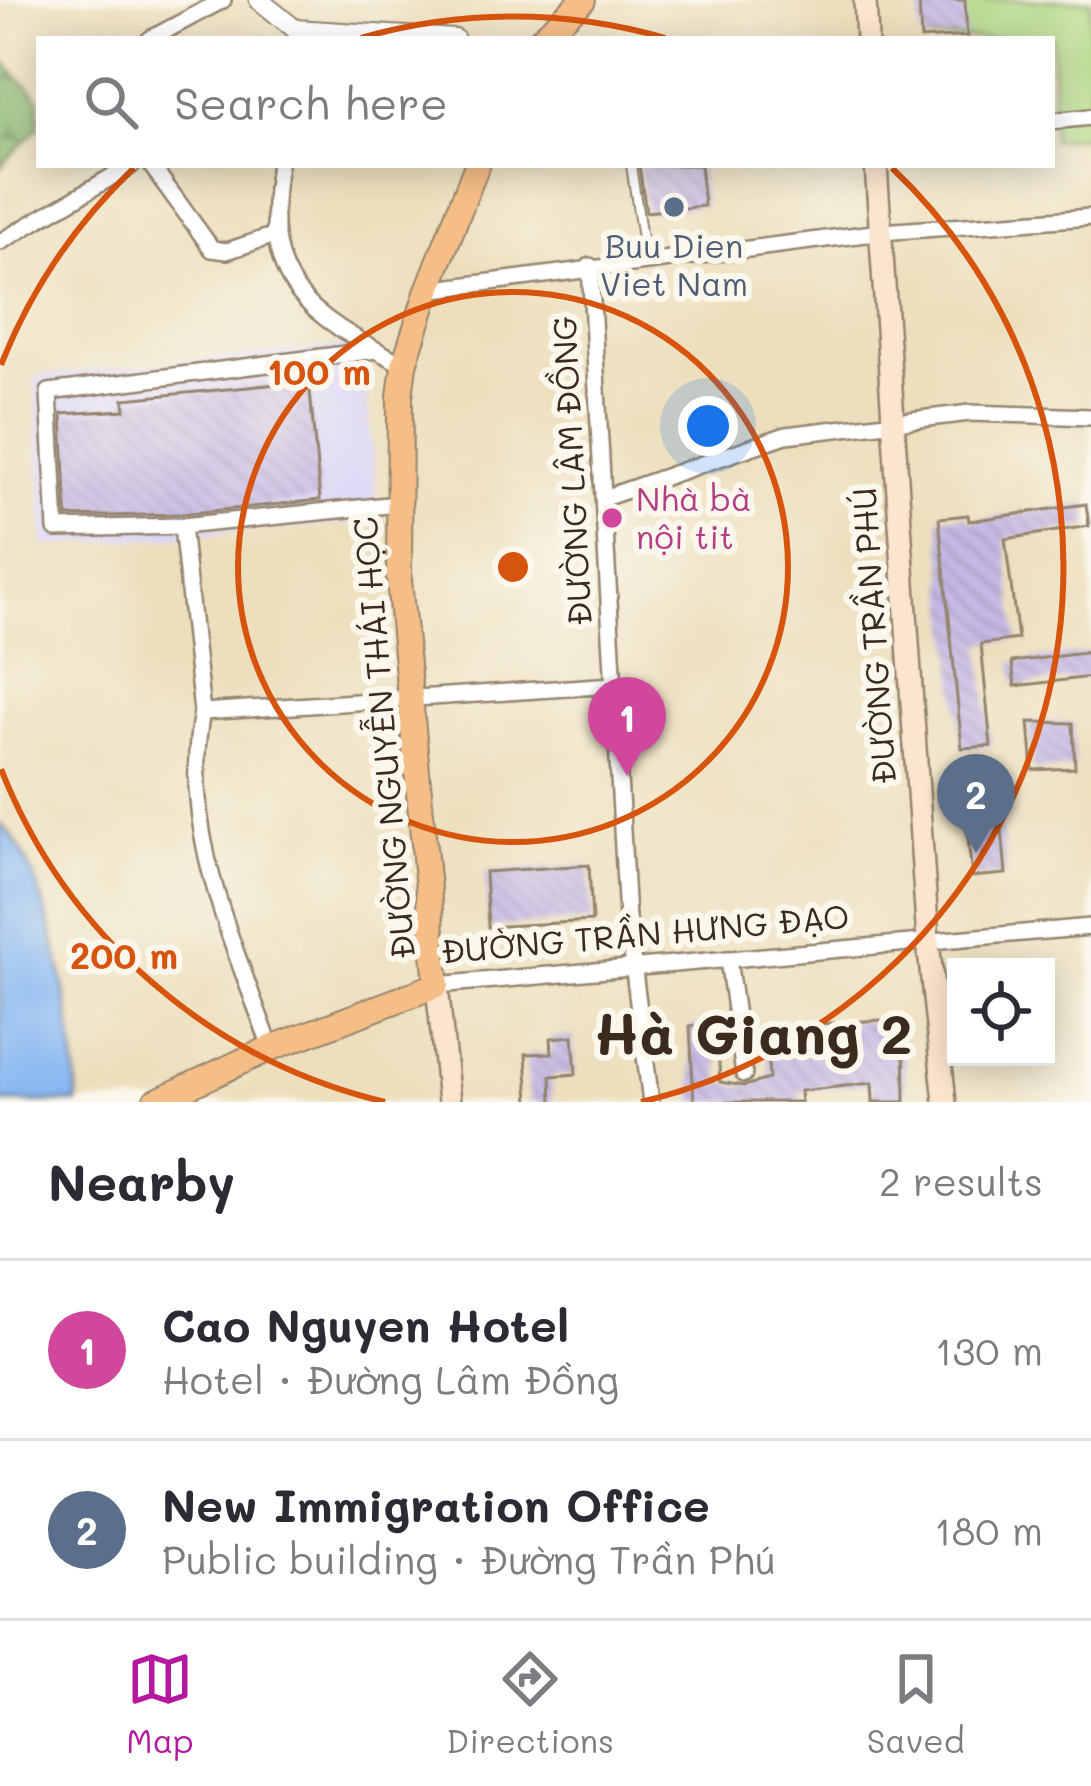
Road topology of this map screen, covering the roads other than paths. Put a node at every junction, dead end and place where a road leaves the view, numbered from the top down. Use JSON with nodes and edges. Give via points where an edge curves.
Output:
{"nodes":[{"id":1,"x":223,"y":0,"type":"edge"},
{"id":2,"x":583,"y":0,"type":"edge"},
{"id":3,"x":865,"y":0,"type":"edge"},
{"id":4,"x":263,"y":2,"type":"edge"},
{"id":5,"x":295,"y":34,"type":"edge"},
{"id":6,"x":156,"y":36,"type":"edge"},
{"id":7,"x":359,"y":36,"type":"edge"},
{"id":8,"x":544,"y":36,"type":"edge"},
{"id":9,"x":867,"y":36,"type":"edge"},
{"id":10,"x":1091,"y":117,"type":"edge"},
{"id":11,"x":1055,"y":121,"type":"edge"},
{"id":12,"x":127,"y":168,"type":"edge"},
{"id":13,"x":153,"y":168,"type":"edge"},
{"id":14,"x":279,"y":168,"type":"edge"},
{"id":15,"x":476,"y":168,"type":"edge"},
{"id":16,"x":631,"y":168,"type":"edge"},
{"id":17,"x":876,"y":168,"type":"edge"},
{"id":18,"x":1091,"y":217,"type":"edge"},
{"id":19,"x":881,"y":232,"type":"junction"},
{"id":20,"x":272,"y":236,"type":"junction"},
{"id":21,"x":0,"y":242,"type":"edge"},
{"id":22,"x":645,"y":259,"type":"junction"},
{"id":23,"x":590,"y":266,"type":"junction"},
{"id":24,"x":428,"y":290,"type":"junction"},
{"id":25,"x":376,"y":350,"type":"junction"},
{"id":26,"x":404,"y":364,"type":"junction"},
{"id":27,"x":1091,"y":417,"type":"edge"},
{"id":28,"x":892,"y":418,"type":"junction"},
{"id":29,"x":604,"y":498,"type":"junction"},
{"id":30,"x":398,"y":504,"type":"junction"},
{"id":31,"x":182,"y":526,"type":"junction"},
{"id":32,"x":614,"y":685,"type":"junction"},
{"id":33,"x":410,"y":696,"type":"junction"},
{"id":34,"x":202,"y":712,"type":"junction"},
{"id":35,"x":1091,"y":926,"type":"edge"},
{"id":36,"x":928,"y":941,"type":"junction"},
{"id":37,"x":728,"y":959,"type":"junction"},
{"id":38,"x":633,"y":967,"type":"junction"},
{"id":39,"x":436,"y":985,"type":"junction"},
{"id":40,"x":271,"y":1048,"type":"junction"},
{"id":41,"x":744,"y":1074,"type":"dead end"},
{"id":42,"x":155,"y":1102,"type":"edge"},
{"id":43,"x":449,"y":1102,"type":"edge"},
{"id":44,"x":651,"y":1102,"type":"edge"},
{"id":45,"x":945,"y":1102,"type":"edge"}],
"edges":[{"from":1,"to":6,"type":"street"},
{"from":2,"to":8,"type":"highway"},
{"from":3,"to":9,"type":"main road"},
{"from":4,"to":5,"type":"street"},
{"from":5,"to":7,"type":"street"},
{"from":10,"to":11,"type":"street"},
{"from":12,"to":21,"type":"street"},
{"from":13,"to":20,"type":"street","via":[[212,249]]},
{"from":14,"to":20,"type":"street"},
{"from":15,"to":24,"type":"highway","name":"ĐƯỜNG NGUYỄN THÁI HỌC"},
{"from":16,"to":22,"type":"lane"},
{"from":17,"to":19,"type":"main road","name":"ĐƯỜNG TRẦN PHÚ"},
{"from":18,"to":19,"type":"street"},
{"from":19,"to":22,"type":"street"},
{"from":19,"to":28,"type":"main road","name":"ĐƯỜNG TRẦN PHÚ"},
{"from":20,"to":25,"type":"street","via":[[295,286]]},
{"from":22,"to":23,"type":"street"},
{"from":23,"to":24,"type":"street"},
{"from":23,"to":29,"type":"street","name":"ĐƯỜNG LÂM ĐỒNG"},
{"from":24,"to":26,"type":"highway","name":"ĐƯỜNG NGUYỄN THÁI HỌC"},
{"from":25,"to":26,"type":"street"},
{"from":25,"to":31,"type":"street","via":[[49,393],[56,531]]},
{"from":26,"to":30,"type":"highway","name":"ĐƯỜNG NGUYỄN THÁI HỌC"},
{"from":27,"to":28,"type":"street"},
{"from":28,"to":29,"type":"street","via":[[752,442]]},
{"from":28,"to":36,"type":"main road","name":"ĐƯỜNG TRẦN PHÚ"},
{"from":29,"to":32,"type":"street","name":"ĐƯỜNG LÂM ĐỒNG"},
{"from":30,"to":31,"type":"street"},
{"from":30,"to":33,"type":"highway","name":"ĐƯỜNG NGUYỄN THÁI HỌC"},
{"from":31,"to":34,"type":"street"},
{"from":32,"to":33,"type":"street"},
{"from":32,"to":38,"type":"street","name":"ĐƯỜNG LÂM ĐỒNG"},
{"from":33,"to":34,"type":"street"},
{"from":33,"to":39,"type":"highway","name":"ĐƯỜNG NGUYỄN THÁI HỌC"},
{"from":34,"to":40,"type":"street","via":[[196,741],[204,856]]},
{"from":35,"to":36,"type":"street","name":"ĐƯỜNG TRẦN HƯNG ĐẠO"},
{"from":36,"to":37,"type":"street","name":"ĐƯỜNG TRẦN HƯNG ĐẠO"},
{"from":36,"to":45,"type":"main road","name":"ĐƯỜNG TRẦN PHÚ"},
{"from":37,"to":38,"type":"street","name":"ĐƯỜNG TRẦN HƯNG ĐẠO"},
{"from":37,"to":41,"type":"street"},
{"from":38,"to":39,"type":"street","name":"ĐƯỜNG TRẦN HƯNG ĐẠO"},
{"from":38,"to":44,"type":"street","name":"ĐƯỜNG LÂM ĐỒNG"},
{"from":39,"to":40,"type":"highway","name":"ĐƯỜNG TRẦN HƯNG ĐẠO"},
{"from":39,"to":43,"type":"main road","name":"ĐƯỜNG NGUYỄN THÁI HỌC"},
{"from":40,"to":42,"type":"highway","name":"ĐƯỜNG TRẦN HƯNG ĐẠO"}]}
